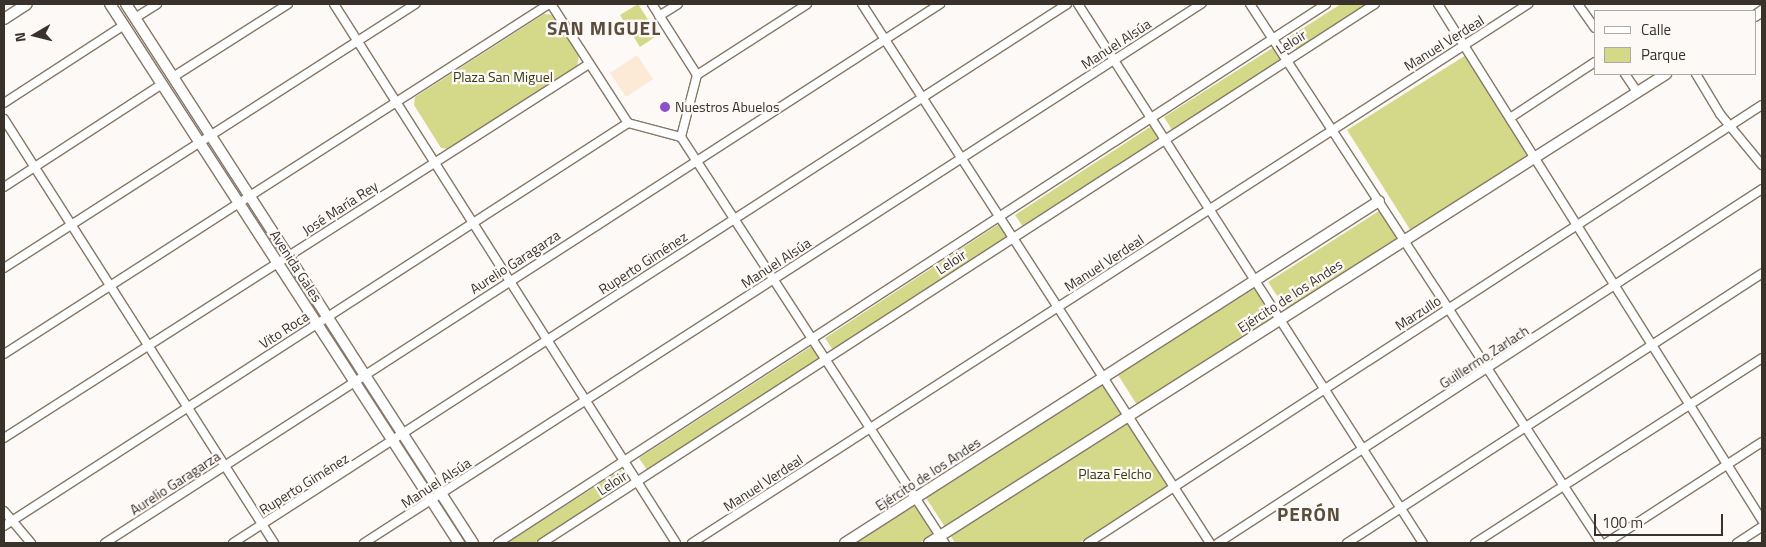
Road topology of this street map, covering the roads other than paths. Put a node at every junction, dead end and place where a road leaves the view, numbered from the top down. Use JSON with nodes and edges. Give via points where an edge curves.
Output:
{"nodes":[{"id":1,"x":27,"y":4,"type":"edge"},
{"id":2,"x":110,"y":4,"type":"edge"},
{"id":3,"x":126,"y":4,"type":"edge"},
{"id":4,"x":157,"y":4,"type":"edge"},
{"id":5,"x":288,"y":4,"type":"edge"},
{"id":6,"x":334,"y":4,"type":"edge"},
{"id":7,"x":416,"y":4,"type":"edge"},
{"id":8,"x":550,"y":4,"type":"edge"},
{"id":9,"x":652,"y":4,"type":"edge"},
{"id":10,"x":678,"y":4,"type":"edge"},
{"id":11,"x":807,"y":4,"type":"edge"},
{"id":12,"x":862,"y":4,"type":"edge"},
{"id":13,"x":940,"y":4,"type":"edge"},
{"id":14,"x":1067,"y":4,"type":"edge"},
{"id":15,"x":1078,"y":4,"type":"edge"},
{"id":16,"x":1201,"y":4,"type":"edge"},
{"id":17,"x":1250,"y":4,"type":"edge"},
{"id":18,"x":1326,"y":4,"type":"edge"},
{"id":19,"x":1375,"y":4,"type":"edge"},
{"id":20,"x":1438,"y":4,"type":"edge"},
{"id":21,"x":1528,"y":4,"type":"edge"},
{"id":22,"x":1578,"y":4,"type":"edge"},
{"id":23,"x":659,"y":16,"type":"junction"},
{"id":24,"x":135,"y":18,"type":"junction"},
{"id":25,"x":4,"y":19,"type":"edge"},
{"id":26,"x":124,"y":25,"type":"junction"},
{"id":27,"x":1594,"y":27,"type":"edge"},
{"id":28,"x":1272,"y":38,"type":"junction"},
{"id":29,"x":885,"y":39,"type":"junction"},
{"id":30,"x":357,"y":41,"type":"junction"},
{"id":31,"x":1463,"y":44,"type":"junction"},
{"id":32,"x":1114,"y":60,"type":"junction"},
{"id":33,"x":1286,"y":60,"type":"junction"},
{"id":34,"x":1594,"y":63,"type":"edge"},
{"id":35,"x":589,"y":64,"type":"junction"},
{"id":36,"x":697,"y":75,"type":"junction"},
{"id":37,"x":1626,"y":75,"type":"edge"},
{"id":38,"x":1664,"y":75,"type":"edge"},
{"id":39,"x":1697,"y":75,"type":"edge"},
{"id":40,"x":174,"y":77,"type":"junction"},
{"id":41,"x":162,"y":84,"type":"junction"},
{"id":42,"x":1637,"y":92,"type":"junction"},
{"id":43,"x":922,"y":97,"type":"junction"},
{"id":44,"x":4,"y":102,"type":"edge"},
{"id":45,"x":396,"y":104,"type":"junction"},
{"id":46,"x":1762,"y":105,"type":"edge"},
{"id":47,"x":1151,"y":117,"type":"junction"},
{"id":48,"x":4,"y":118,"type":"edge"},
{"id":49,"x":1510,"y":118,"type":"junction"},
{"id":50,"x":628,"y":123,"type":"junction"},
{"id":51,"x":1732,"y":124,"type":"junction"},
{"id":52,"x":1330,"y":129,"type":"junction"},
{"id":53,"x":212,"y":136,"type":"junction"},
{"id":54,"x":681,"y":137,"type":"junction"},
{"id":55,"x":1164,"y":138,"type":"junction"},
{"id":56,"x":200,"y":144,"type":"junction"},
{"id":57,"x":962,"y":158,"type":"junction"},
{"id":58,"x":1534,"y":159,"type":"junction"},
{"id":59,"x":697,"y":161,"type":"junction"},
{"id":60,"x":434,"y":163,"type":"junction"},
{"id":61,"x":1762,"y":165,"type":"edge"},
{"id":62,"x":34,"y":167,"type":"junction"},
{"id":63,"x":4,"y":187,"type":"edge"},
{"id":64,"x":1762,"y":189,"type":"edge"},
{"id":65,"x":249,"y":197,"type":"junction"},
{"id":66,"x":1379,"y":201,"type":"junction"},
{"id":67,"x":238,"y":204,"type":"junction"},
{"id":68,"x":1210,"y":209,"type":"junction"},
{"id":69,"x":999,"y":216,"type":"junction"},
{"id":70,"x":734,"y":219,"type":"junction"},
{"id":71,"x":470,"y":221,"type":"junction"},
{"id":72,"x":71,"y":224,"type":"junction"},
{"id":73,"x":1576,"y":226,"type":"junction"},
{"id":74,"x":1012,"y":237,"type":"junction"},
{"id":75,"x":1404,"y":240,"type":"junction"},
{"id":76,"x":289,"y":257,"type":"junction"},
{"id":77,"x":278,"y":264,"type":"junction"},
{"id":78,"x":4,"y":268,"type":"edge"},
{"id":79,"x":1762,"y":273,"type":"edge"},
{"id":80,"x":774,"y":279,"type":"junction"},
{"id":81,"x":1255,"y":280,"type":"junction"},
{"id":82,"x":508,"y":282,"type":"junction"},
{"id":83,"x":109,"y":285,"type":"junction"},
{"id":84,"x":1614,"y":288,"type":"junction"},
{"id":85,"x":1060,"y":307,"type":"junction"},
{"id":86,"x":1448,"y":308,"type":"junction"},
{"id":87,"x":327,"y":315,"type":"junction"},
{"id":88,"x":1280,"y":319,"type":"junction"},
{"id":89,"x":316,"y":323,"type":"junction"},
{"id":90,"x":812,"y":339,"type":"junction"},
{"id":91,"x":546,"y":341,"type":"junction"},
{"id":92,"x":148,"y":345,"type":"junction"},
{"id":93,"x":1652,"y":346,"type":"junction"},
{"id":94,"x":4,"y":354,"type":"edge"},
{"id":95,"x":1762,"y":358,"type":"edge"},
{"id":96,"x":825,"y":359,"type":"junction"},
{"id":97,"x":1488,"y":369,"type":"junction"},
{"id":98,"x":365,"y":375,"type":"junction"},
{"id":99,"x":1105,"y":376,"type":"junction"},
{"id":100,"x":355,"y":383,"type":"junction"},
{"id":101,"x":1324,"y":388,"type":"junction"},
{"id":102,"x":585,"y":401,"type":"junction"},
{"id":103,"x":1690,"y":405,"type":"junction"},
{"id":104,"x":188,"y":408,"type":"junction"},
{"id":105,"x":1130,"y":414,"type":"junction"},
{"id":106,"x":1525,"y":426,"type":"junction"},
{"id":107,"x":870,"y":429,"type":"junction"},
{"id":108,"x":403,"y":435,"type":"junction"},
{"id":109,"x":4,"y":438,"type":"edge"},
{"id":110,"x":393,"y":442,"type":"junction"},
{"id":111,"x":1762,"y":442,"type":"edge"},
{"id":112,"x":1363,"y":449,"type":"junction"},
{"id":113,"x":624,"y":462,"type":"junction"},
{"id":114,"x":1726,"y":464,"type":"junction"},
{"id":115,"x":225,"y":465,"type":"junction"},
{"id":116,"x":637,"y":482,"type":"junction"},
{"id":117,"x":1564,"y":486,"type":"junction"},
{"id":118,"x":1176,"y":487,"type":"junction"},
{"id":119,"x":442,"y":494,"type":"junction"},
{"id":120,"x":917,"y":498,"type":"junction"},
{"id":121,"x":432,"y":502,"type":"junction"},
{"id":122,"x":1400,"y":508,"type":"junction"},
{"id":123,"x":4,"y":511,"type":"edge"},
{"id":124,"x":12,"y":520,"type":"junction"},
{"id":125,"x":1762,"y":520,"type":"edge"},
{"id":126,"x":262,"y":524,"type":"junction"},
{"id":127,"x":4,"y":526,"type":"edge"},
{"id":128,"x":1762,"y":527,"type":"edge"},
{"id":129,"x":942,"y":540,"type":"edge"},
{"id":130,"x":31,"y":543,"type":"edge"},
{"id":131,"x":105,"y":543,"type":"edge"},
{"id":132,"x":233,"y":543,"type":"edge"},
{"id":133,"x":274,"y":543,"type":"edge"},
{"id":134,"x":364,"y":543,"type":"edge"},
{"id":135,"x":459,"y":543,"type":"edge"},
{"id":136,"x":473,"y":543,"type":"edge"},
{"id":137,"x":498,"y":543,"type":"edge"},
{"id":138,"x":542,"y":543,"type":"edge"},
{"id":139,"x":676,"y":543,"type":"edge"},
{"id":140,"x":692,"y":543,"type":"edge"},
{"id":141,"x":845,"y":543,"type":"edge"},
{"id":142,"x":929,"y":543,"type":"edge"},
{"id":143,"x":1088,"y":543,"type":"edge"},
{"id":144,"x":1210,"y":543,"type":"edge"},
{"id":145,"x":1218,"y":543,"type":"edge"},
{"id":146,"x":1347,"y":543,"type":"edge"},
{"id":147,"x":1423,"y":543,"type":"edge"},
{"id":148,"x":1475,"y":543,"type":"edge"},
{"id":149,"x":1601,"y":543,"type":"edge"},
{"id":150,"x":1606,"y":543,"type":"edge"},
{"id":151,"x":1737,"y":543,"type":"edge"}],
"edges":[{"from":1,"to":25,"type":"street"},
{"from":2,"to":26,"type":"street","name":"Avenida Gales"},
{"from":3,"to":24,"type":"street","name":"Avenida Gales"},
{"from":4,"to":24,"type":"street"},
{"from":5,"to":40,"type":"street"},
{"from":6,"to":30,"type":"street"},
{"from":7,"to":30,"type":"street"},
{"from":8,"to":35,"type":"street"},
{"from":8,"to":45,"type":"street"},
{"from":9,"to":23,"type":"street"},
{"from":10,"to":23,"type":"street"},
{"from":11,"to":36,"type":"street"},
{"from":12,"to":29,"type":"street"},
{"from":13,"to":29,"type":"street","name":"Aurelio Garagarza"},
{"from":14,"to":43,"type":"street","name":"Ruperto Giménez"},
{"from":15,"to":32,"type":"street"},
{"from":16,"to":32,"type":"street","name":"Manuel Alsúa"},
{"from":17,"to":28,"type":"street"},
{"from":18,"to":28,"type":"street","name":"Leloir"},
{"from":19,"to":33,"type":"street","name":"Leloir"},
{"from":20,"to":31,"type":"street"},
{"from":21,"to":31,"type":"street","name":"Manuel Verdeal"},
{"from":22,"to":27,"type":"street"},
{"from":23,"to":36,"type":"street"},
{"from":24,"to":40,"type":"street","name":"Avenida Gales"},
{"from":26,"to":41,"type":"street","name":"Avenida Gales"},
{"from":26,"to":44,"type":"street"},
{"from":28,"to":33,"type":"street"},
{"from":28,"to":47,"type":"street","name":"Leloir"},
{"from":29,"to":43,"type":"street"},
{"from":29,"to":59,"type":"street","name":"Aurelio Garagarza"},
{"from":30,"to":45,"type":"street"},
{"from":30,"to":53,"type":"street"},
{"from":31,"to":49,"type":"street"},
{"from":31,"to":52,"type":"street","name":"Manuel Verdeal"},
{"from":32,"to":47,"type":"street"},
{"from":32,"to":57,"type":"street","name":"Manuel Alsúa"},
{"from":33,"to":52,"type":"street"},
{"from":33,"to":55,"type":"street","name":"Leloir"},
{"from":34,"to":49,"type":"street"},
{"from":35,"to":50,"type":"street"},
{"from":35,"to":60,"type":"street","name":"José María Rey"},
{"from":36,"to":54,"type":"street"},
{"from":37,"to":42,"type":"street"},
{"from":38,"to":42,"type":"street","name":"Ejército de los Andes"},
{"from":39,"to":51,"type":"street","via":[[1720,114]]},
{"from":40,"to":53,"type":"street","name":"Avenida Gales"},
{"from":41,"to":56,"type":"street","name":"Avenida Gales"},
{"from":41,"to":62,"type":"street"},
{"from":42,"to":58,"type":"street","name":"Ejército de los Andes"},
{"from":43,"to":57,"type":"street"},
{"from":43,"to":70,"type":"street","name":"Ruperto Giménez"},
{"from":45,"to":60,"type":"street"},
{"from":45,"to":65,"type":"street"},
{"from":46,"to":51,"type":"street","name":"Marzullo"},
{"from":47,"to":55,"type":"street"},
{"from":47,"to":69,"type":"street","name":"Leloir"},
{"from":48,"to":62,"type":"street"},
{"from":49,"to":58,"type":"street"},
{"from":50,"to":54,"type":"street"},
{"from":50,"to":71,"type":"street","name":"Vito Roca"},
{"from":51,"to":61,"type":"street"},
{"from":51,"to":73,"type":"street","name":"Marzullo"},
{"from":52,"to":66,"type":"street"},
{"from":52,"to":68,"type":"street","name":"Manuel Verdeal"},
{"from":53,"to":56,"type":"street"},
{"from":53,"to":65,"type":"street","name":"Avenida Gales"},
{"from":54,"to":59,"type":"street"},
{"from":55,"to":68,"type":"street"},
{"from":55,"to":74,"type":"street","name":"Leloir"},
{"from":56,"to":67,"type":"street","name":"Avenida Gales"},
{"from":56,"to":72,"type":"street"},
{"from":57,"to":69,"type":"street"},
{"from":57,"to":80,"type":"street","name":"Manuel Alsúa"},
{"from":58,"to":73,"type":"street"},
{"from":58,"to":75,"type":"street","name":"Ejército de los Andes"},
{"from":59,"to":70,"type":"street"},
{"from":59,"to":82,"type":"street","name":"Aurelio Garagarza"},
{"from":60,"to":71,"type":"street"},
{"from":60,"to":76,"type":"street","name":"José María Rey"},
{"from":62,"to":63,"type":"street"},
{"from":62,"to":72,"type":"street"},
{"from":64,"to":84,"type":"street","name":"Guillermo Zarlach"},
{"from":65,"to":67,"type":"street"},
{"from":65,"to":76,"type":"street","name":"Avenida Gales"},
{"from":66,"to":75,"type":"street"},
{"from":66,"to":81,"type":"street","name":"Ejército de los Andes"},
{"from":67,"to":77,"type":"street","name":"Avenida Gales"},
{"from":67,"to":83,"type":"street"},
{"from":68,"to":81,"type":"street"},
{"from":68,"to":85,"type":"street","name":"Manuel Verdeal"},
{"from":69,"to":74,"type":"street"},
{"from":69,"to":90,"type":"street","name":"Leloir"},
{"from":70,"to":80,"type":"street"},
{"from":70,"to":91,"type":"street","name":"Ruperto Giménez"},
{"from":71,"to":82,"type":"street"},
{"from":71,"to":87,"type":"street","name":"Vito Roca"},
{"from":72,"to":78,"type":"street"},
{"from":72,"to":83,"type":"street"},
{"from":73,"to":84,"type":"street"},
{"from":73,"to":86,"type":"street","name":"Marzullo"},
{"from":74,"to":85,"type":"street"},
{"from":74,"to":96,"type":"street","name":"Leloir"},
{"from":75,"to":86,"type":"street"},
{"from":75,"to":88,"type":"street","name":"Ejército de los Andes"},
{"from":76,"to":77,"type":"street","name":"José María Rey"},
{"from":76,"to":87,"type":"street","name":"Avenida Gales"},
{"from":77,"to":89,"type":"street","name":"Avenida Gales"},
{"from":77,"to":92,"type":"street","name":"José María Rey"},
{"from":79,"to":93,"type":"street"},
{"from":80,"to":90,"type":"street"},
{"from":80,"to":102,"type":"street","name":"Manuel Alsúa"},
{"from":81,"to":88,"type":"street"},
{"from":81,"to":99,"type":"street","name":"Ejército de los Andes"},
{"from":82,"to":91,"type":"street"},
{"from":82,"to":98,"type":"street","name":"Aurelio Garagarza"},
{"from":83,"to":92,"type":"street"},
{"from":83,"to":94,"type":"street"},
{"from":84,"to":93,"type":"street"},
{"from":84,"to":97,"type":"street","name":"Guillermo Zarlach"},
{"from":85,"to":99,"type":"street"},
{"from":85,"to":107,"type":"street","name":"Manuel Verdeal"},
{"from":86,"to":97,"type":"street"},
{"from":86,"to":101,"type":"street","name":"Marzullo"},
{"from":87,"to":89,"type":"street","name":"Vito Roca"},
{"from":87,"to":98,"type":"street","name":"Avenida Gales"},
{"from":88,"to":101,"type":"street"},
{"from":88,"to":105,"type":"street","name":"Ejército de los Andes"},
{"from":89,"to":100,"type":"street","name":"Avenida Gales"},
{"from":89,"to":104,"type":"street","name":"Vito Roca"},
{"from":90,"to":96,"type":"street"},
{"from":90,"to":113,"type":"street","name":"Leloir"},
{"from":91,"to":102,"type":"street"},
{"from":91,"to":108,"type":"street","name":"Ruperto Giménez"},
{"from":92,"to":104,"type":"street"},
{"from":92,"to":109,"type":"street","name":"José María Rey"},
{"from":93,"to":103,"type":"street"},
{"from":93,"to":106,"type":"street"},
{"from":95,"to":103,"type":"street"},
{"from":96,"to":107,"type":"street"},
{"from":96,"to":116,"type":"street","name":"Leloir"},
{"from":97,"to":106,"type":"street"},
{"from":97,"to":112,"type":"street","name":"Guillermo Zarlach"},
{"from":98,"to":100,"type":"street","name":"Aurelio Garagarza"},
{"from":98,"to":108,"type":"street","name":"Avenida Gales"},
{"from":99,"to":105,"type":"street"},
{"from":99,"to":120,"type":"street","name":"Ejército de los Andes"},
{"from":100,"to":110,"type":"street","name":"Avenida Gales"},
{"from":100,"to":115,"type":"street","name":"Aurelio Garagarza"},
{"from":101,"to":112,"type":"street"},
{"from":101,"to":118,"type":"street","name":"Marzullo"},
{"from":102,"to":113,"type":"street"},
{"from":102,"to":119,"type":"street","name":"Manuel Alsúa"},
{"from":103,"to":114,"type":"street"},
{"from":103,"to":117,"type":"street"},
{"from":104,"to":115,"type":"street"},
{"from":104,"to":124,"type":"street","name":"Vito Roca"},
{"from":105,"to":118,"type":"street"},
{"from":105,"to":129,"type":"street","name":"Ejército de los Andes"},
{"from":106,"to":117,"type":"street"},
{"from":106,"to":122,"type":"street"},
{"from":107,"to":120,"type":"street"},
{"from":107,"to":140,"type":"street","name":"Manuel Verdeal"},
{"from":108,"to":110,"type":"street","name":"Ruperto Giménez"},
{"from":108,"to":119,"type":"street","name":"Avenida Gales"},
{"from":110,"to":121,"type":"street","name":"Avenida Gales"},
{"from":110,"to":126,"type":"street","name":"Ruperto Giménez"},
{"from":111,"to":114,"type":"street"},
{"from":112,"to":122,"type":"street"},
{"from":112,"to":145,"type":"street","name":"Guillermo Zarlach"},
{"from":113,"to":116,"type":"street"},
{"from":113,"to":137,"type":"street","name":"Leloir"},
{"from":114,"to":125,"type":"street"},
{"from":114,"to":150,"type":"street"},
{"from":115,"to":126,"type":"street"},
{"from":115,"to":131,"type":"street","name":"Aurelio Garagarza"},
{"from":116,"to":138,"type":"street","name":"Leloir"},
{"from":116,"to":139,"type":"street"},
{"from":117,"to":148,"type":"street"},
{"from":117,"to":149,"type":"street"},
{"from":118,"to":143,"type":"street","name":"Marzullo"},
{"from":118,"to":144,"type":"street"},
{"from":119,"to":121,"type":"street","name":"Manuel Alsúa"},
{"from":119,"to":136,"type":"street","name":"Avenida Gales"},
{"from":120,"to":129,"type":"street"},
{"from":120,"to":141,"type":"street","name":"Ejército de los Andes"},
{"from":121,"to":134,"type":"street","name":"Manuel Alsúa"},
{"from":121,"to":135,"type":"street","name":"Avenida Gales"},
{"from":122,"to":146,"type":"street"},
{"from":122,"to":147,"type":"street"},
{"from":123,"to":124,"type":"street"},
{"from":124,"to":127,"type":"street","name":"Vito Roca"},
{"from":124,"to":130,"type":"street"},
{"from":126,"to":132,"type":"street","name":"Ruperto Giménez"},
{"from":126,"to":133,"type":"street"},
{"from":128,"to":151,"type":"street"},
{"from":129,"to":142,"type":"street","name":"Ejército de los Andes"}]}
